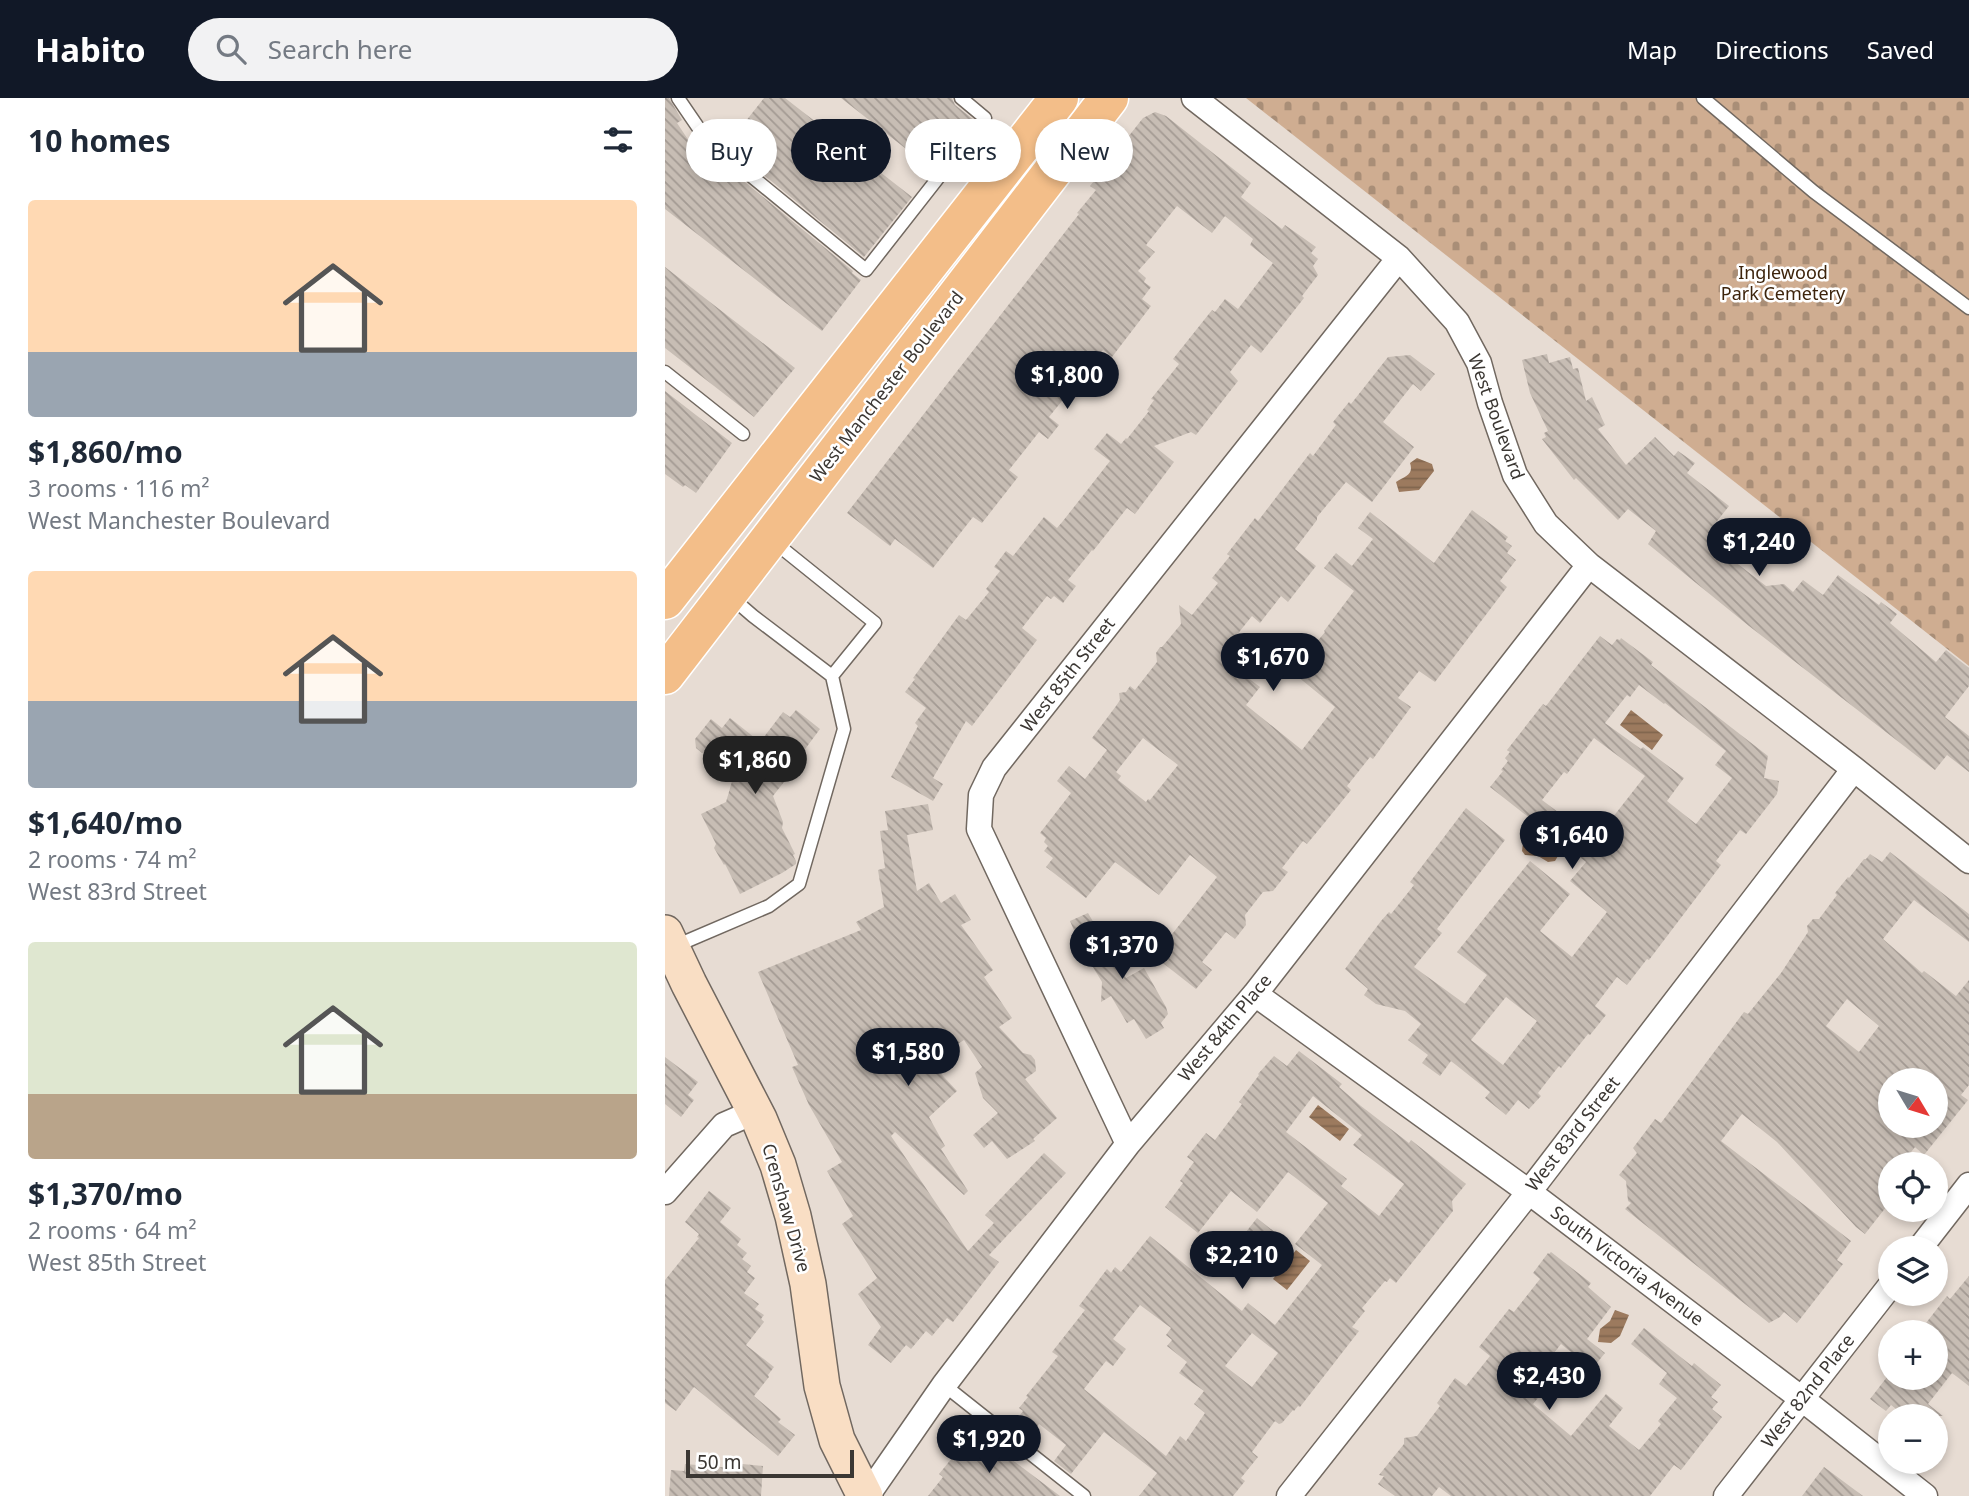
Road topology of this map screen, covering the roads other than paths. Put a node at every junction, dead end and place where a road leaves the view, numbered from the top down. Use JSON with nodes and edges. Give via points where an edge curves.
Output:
{"nodes":[{"id":1,"x":678,"y":98,"type":"edge"},
{"id":2,"x":961,"y":98,"type":"edge"},
{"id":3,"x":1059,"y":98,"type":"edge"},
{"id":4,"x":1109,"y":98,"type":"edge"},
{"id":5,"x":1194,"y":98,"type":"edge"},
{"id":6,"x":1703,"y":98,"type":"edge"},
{"id":7,"x":1399,"y":258,"type":"junction"},
{"id":8,"x":1969,"y":308,"type":"edge"},
{"id":9,"x":665,"y":372,"type":"edge"},
{"id":10,"x":743,"y":433,"type":"dead end"},
{"id":11,"x":770,"y":539,"type":"junction"},
{"id":12,"x":1589,"y":565,"type":"junction"},
{"id":13,"x":728,"y":594,"type":"junction"},
{"id":14,"x":665,"y":600,"type":"edge"},
{"id":15,"x":665,"y":676,"type":"edge"},
{"id":16,"x":832,"y":676,"type":"junction"},
{"id":17,"x":1854,"y":769,"type":"junction"},
{"id":18,"x":1969,"y":861,"type":"edge"},
{"id":19,"x":668,"y":940,"type":"edge"},
{"id":20,"x":1255,"y":994,"type":"junction"},
{"id":21,"x":754,"y":1112,"type":"junction"},
{"id":22,"x":1128,"y":1144,"type":"junction"},
{"id":23,"x":1969,"y":1185,"type":"edge"},
{"id":24,"x":665,"y":1192,"type":"edge"},
{"id":25,"x":1529,"y":1192,"type":"junction"},
{"id":26,"x":1929,"y":1236,"type":"edge"},
{"id":27,"x":1878,"y":1301,"type":"edge"},
{"id":28,"x":944,"y":1385,"type":"junction"},
{"id":29,"x":1802,"y":1399,"type":"junction"},
{"id":30,"x":866,"y":1496,"type":"edge"},
{"id":31,"x":1084,"y":1496,"type":"edge"},
{"id":32,"x":1289,"y":1496,"type":"edge"},
{"id":33,"x":1726,"y":1496,"type":"edge"},
{"id":34,"x":1925,"y":1496,"type":"edge"}],
"edges":[{"from":1,"to":2,"type":"lane","via":[[706,139],[866,270],[985,118]]},
{"from":3,"to":14,"type":"main road"},
{"from":4,"to":11,"type":"main road","name":"West Manchester Boulevard"},
{"from":5,"to":7,"type":"street","name":"West Boulevard"},
{"from":6,"to":8,"type":"lane","via":[[1814,192]]},
{"from":7,"to":12,"type":"street","name":"West Boulevard","via":[[1457,322],[1479,363],[1515,475],[1546,524]]},
{"from":7,"to":22,"type":"street","name":"West 85th Street","via":[[994,768],[981,795],[979,829]]},
{"from":9,"to":10,"type":"lane"},
{"from":11,"to":13,"type":"main road","name":"West Manchester Boulevard"},
{"from":11,"to":16,"type":"lane","via":[[875,623]]},
{"from":12,"to":17,"type":"street","name":"West Boulevard"},
{"from":12,"to":20,"type":"street","name":"West 84th Place"},
{"from":13,"to":15,"type":"main road","name":"West Manchester Boulevard"},
{"from":13,"to":16,"type":"lane"},
{"from":16,"to":19,"type":"lane","via":[[844,729],[799,884],[769,906]]},
{"from":17,"to":18,"type":"street","name":"West Boulevard"},
{"from":17,"to":25,"type":"street","name":"West 83rd Street"},
{"from":19,"to":21,"type":"main road","name":"Crenshaw Drive"},
{"from":20,"to":22,"type":"street","name":"West 84th Place"},
{"from":20,"to":25,"type":"street","name":"South Victoria Avenue"},
{"from":21,"to":24,"type":"street","via":[[724,1125]]},
{"from":21,"to":30,"type":"main road","name":"Crenshaw Drive","via":[[778,1165],[793,1216],[822,1386],[837,1440]]},
{"from":22,"to":28,"type":"street","name":"West 84th Place"},
{"from":23,"to":26,"type":"street"},
{"from":25,"to":29,"type":"street","name":"South Victoria Avenue"},
{"from":25,"to":32,"type":"street","name":"West 83rd Street"},
{"from":27,"to":29,"type":"street","name":"West 82nd Place"},
{"from":28,"to":30,"type":"street","name":"West 84th Place"},
{"from":28,"to":31,"type":"lane"},
{"from":29,"to":33,"type":"street","name":"West 82nd Place"},
{"from":29,"to":34,"type":"street","name":"South Victoria Avenue"}]}
